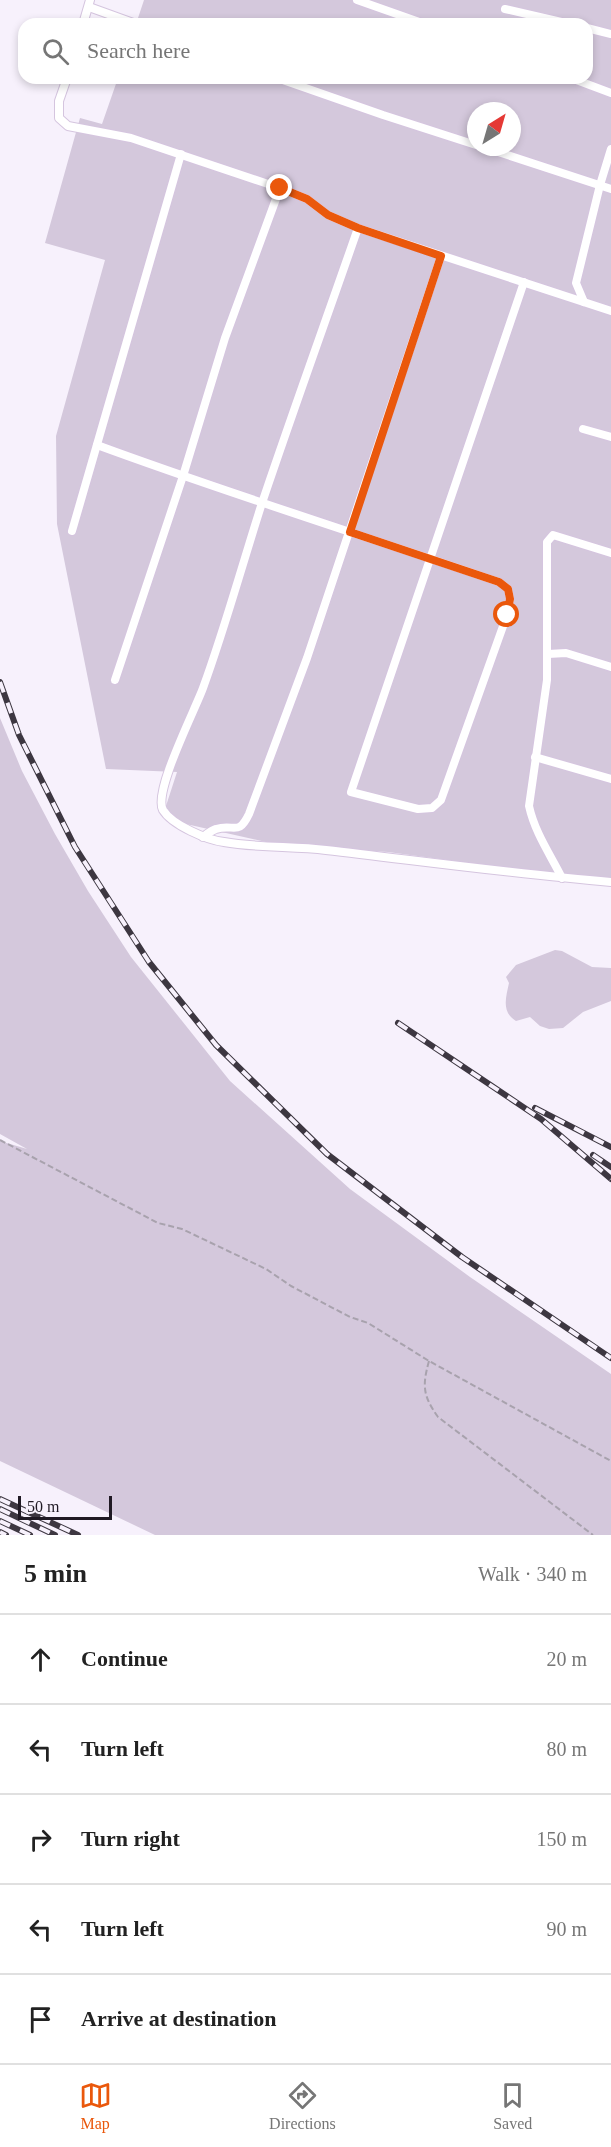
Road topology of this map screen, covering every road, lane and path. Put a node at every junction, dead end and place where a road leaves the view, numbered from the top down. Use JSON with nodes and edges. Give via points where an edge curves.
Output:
{"nodes":[{"id":1,"x":357,"y":0,"type":"edge"},
{"id":2,"x":89,"y":4,"type":"edge"},
{"id":3,"x":505,"y":9,"type":"dead end"},
{"id":4,"x":122,"y":18,"type":"edge"},
{"id":5,"x":408,"y":18,"type":"edge"},
{"id":6,"x":544,"y":18,"type":"edge"},
{"id":7,"x":593,"y":29,"type":"edge"},
{"id":8,"x":611,"y":33,"type":"edge"},
{"id":9,"x":65,"y":84,"type":"edge"},
{"id":10,"x":294,"y":84,"type":"edge"},
{"id":11,"x":587,"y":84,"type":"edge"},
{"id":12,"x":611,"y":93,"type":"edge"},
{"id":13,"x":467,"y":142,"type":"edge"},
{"id":14,"x":611,"y":149,"type":"edge"},
{"id":15,"x":181,"y":154,"type":"junction"},
{"id":16,"x":511,"y":156,"type":"edge"},
{"id":17,"x":600,"y":185,"type":"junction"},
{"id":18,"x":280,"y":188,"type":"junction"},
{"id":19,"x":611,"y":189,"type":"edge"},
{"id":20,"x":358,"y":228,"type":"junction"},
{"id":21,"x":441,"y":256,"type":"junction"},
{"id":22,"x":524,"y":282,"type":"junction"},
{"id":23,"x":584,"y":302,"type":"junction"},
{"id":24,"x":611,"y":311,"type":"edge"},
{"id":25,"x":583,"y":429,"type":"dead end"},
{"id":26,"x":611,"y":437,"type":"edge"},
{"id":27,"x":97,"y":445,"type":"junction"},
{"id":28,"x":183,"y":476,"type":"junction"},
{"id":29,"x":262,"y":503,"type":"junction"},
{"id":30,"x":72,"y":531,"type":"dead end"},
{"id":31,"x":350,"y":532,"type":"junction"},
{"id":32,"x":611,"y":553,"type":"edge"},
{"id":33,"x":431,"y":559,"type":"junction"},
{"id":34,"x":548,"y":654,"type":"junction"},
{"id":35,"x":611,"y":667,"type":"edge"},
{"id":36,"x":115,"y":680,"type":"dead end"},
{"id":37,"x":535,"y":757,"type":"junction"},
{"id":38,"x":611,"y":779,"type":"edge"},
{"id":39,"x":203,"y":837,"type":"junction"},
{"id":40,"x":562,"y":878,"type":"junction"},
{"id":41,"x":611,"y":882,"type":"edge"},
{"id":42,"x":0,"y":1140,"type":"edge"},
{"id":43,"x":429,"y":1360,"type":"junction"},
{"id":44,"x":611,"y":1461,"type":"edge"},
{"id":45,"x":593,"y":1535,"type":"edge"}],
"edges":[{"from":1,"to":5,"type":"lane"},
{"from":2,"to":4,"type":"lane"},
{"from":3,"to":6,"type":"lane"},
{"from":7,"to":8,"type":"lane"},
{"from":9,"to":15,"type":"lane","via":[[59,118],[68,126],[131,138]]},
{"from":10,"to":13,"type":"lane"},
{"from":11,"to":12,"type":"lane"},
{"from":14,"to":17,"type":"lane"},
{"from":15,"to":18,"type":"lane"},
{"from":15,"to":27,"type":"lane"},
{"from":16,"to":17,"type":"lane"},
{"from":17,"to":19,"type":"lane"},
{"from":17,"to":23,"type":"lane","via":[[576,283]]},
{"from":18,"to":20,"type":"lane"},
{"from":18,"to":28,"type":"lane","via":[[225,339]]},
{"from":20,"to":21,"type":"lane"},
{"from":20,"to":29,"type":"lane"},
{"from":21,"to":22,"type":"lane"},
{"from":21,"to":31,"type":"lane"},
{"from":22,"to":23,"type":"lane"},
{"from":22,"to":33,"type":"lane"},
{"from":23,"to":24,"type":"lane"},
{"from":25,"to":26,"type":"lane"},
{"from":27,"to":28,"type":"lane"},
{"from":27,"to":30,"type":"lane"},
{"from":28,"to":29,"type":"lane"},
{"from":28,"to":36,"type":"lane"},
{"from":29,"to":31,"type":"lane"},
{"from":29,"to":39,"type":"lane","via":[[203,688],[160,799],[173,820]]},
{"from":31,"to":33,"type":"lane"},
{"from":31,"to":39,"type":"lane","via":[[245,823],[236,829],[217,828]]},
{"from":32,"to":34,"type":"lane","via":[[553,535],[547,542]]},
{"from":33,"to":33,"type":"lane","via":[[499,582],[508,589],[510,599],[441,800],[432,808],[418,809],[351,792]]},
{"from":34,"to":35,"type":"lane","via":[[566,653]]},
{"from":34,"to":37,"type":"lane"},
{"from":37,"to":38,"type":"lane"},
{"from":37,"to":40,"type":"lane","via":[[531,818]]},
{"from":39,"to":40,"type":"lane"},
{"from":40,"to":41,"type":"lane"},
{"from":42,"to":43,"type":"path","via":[[158,1223],[182,1229],[266,1269],[291,1286],[382,1330]]},
{"from":43,"to":44,"type":"path"},
{"from":43,"to":45,"type":"path","via":[[424,1390],[438,1417]]}]}
